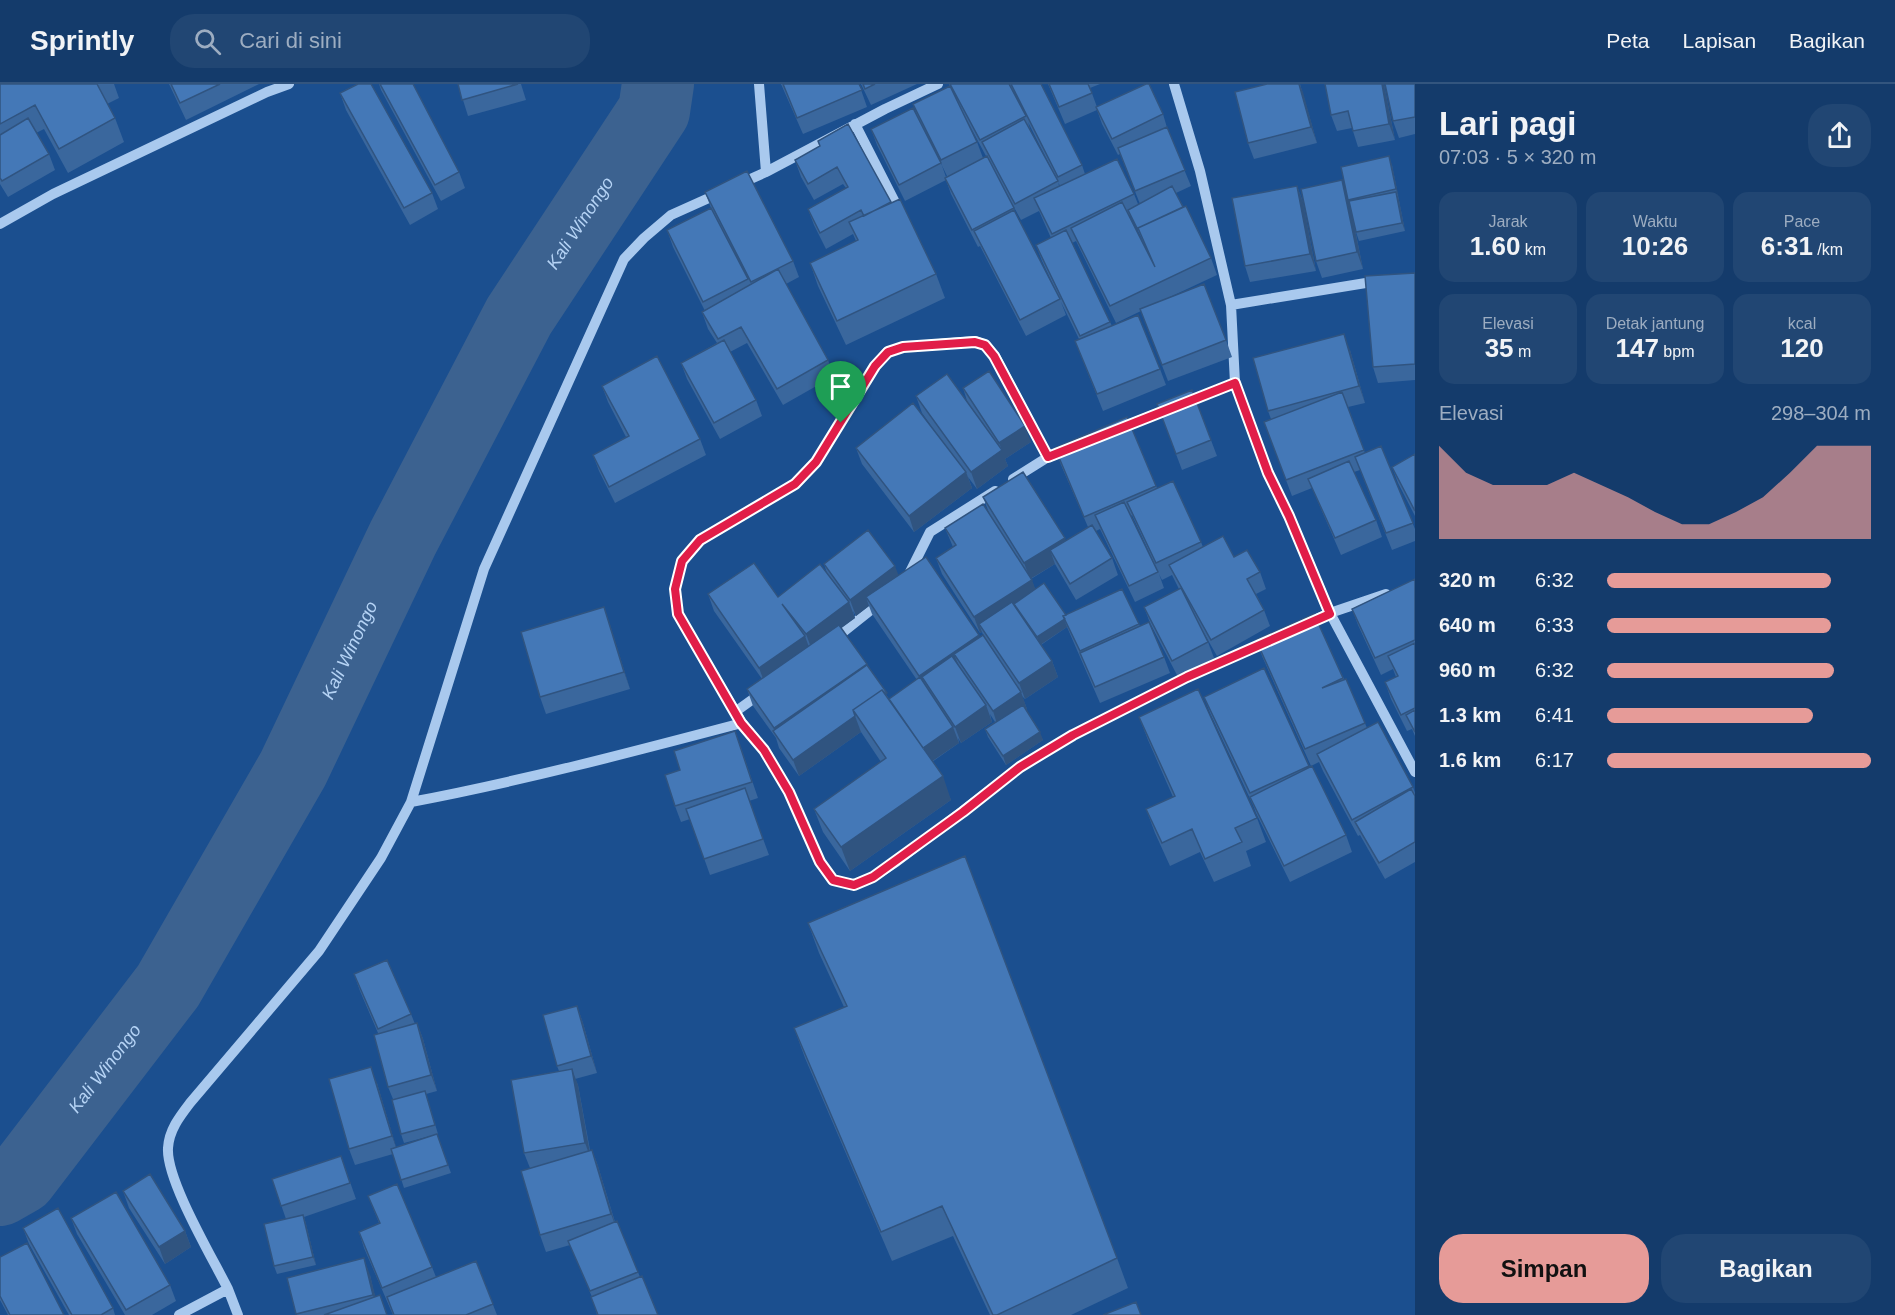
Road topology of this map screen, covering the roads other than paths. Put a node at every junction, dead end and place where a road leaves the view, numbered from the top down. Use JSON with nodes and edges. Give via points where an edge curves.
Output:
{"nodes":[{"id":1,"x":289,"y":84,"type":"edge"},
{"id":2,"x":759,"y":84,"type":"edge"},
{"id":3,"x":938,"y":84,"type":"edge"},
{"id":4,"x":1174,"y":84,"type":"edge"},
{"id":5,"x":855,"y":124,"type":"junction"},
{"id":6,"x":766,"y":172,"type":"junction"},
{"id":7,"x":904,"y":221,"type":"edge"},
{"id":8,"x":0,"y":224,"type":"edge"},
{"id":9,"x":1393,"y":279,"type":"edge"},
{"id":10,"x":1231,"y":306,"type":"junction"},
{"id":11,"x":1235,"y":383,"type":"junction"},
{"id":12,"x":1103,"y":435,"type":"edge"},
{"id":13,"x":1081,"y":444,"type":"edge"},
{"id":14,"x":1048,"y":457,"type":"junction"},
{"id":15,"x":1394,"y":592,"type":"edge"},
{"id":16,"x":1330,"y":614,"type":"junction"},
{"id":17,"x":824,"y":646,"type":"edge"},
{"id":18,"x":771,"y":686,"type":"edge"},
{"id":19,"x":735,"y":712,"type":"junction"},
{"id":20,"x":741,"y":723,"type":"junction"},
{"id":21,"x":1415,"y":772,"type":"edge"},
{"id":22,"x":411,"y":802,"type":"junction"},
{"id":23,"x":228,"y":1289,"type":"junction"},
{"id":24,"x":179,"y":1315,"type":"edge"},
{"id":25,"x":238,"y":1315,"type":"edge"}],
"edges":[{"from":1,"to":8,"type":"street","via":[[53,194]]},
{"from":2,"to":6,"type":"street"},
{"from":3,"to":5,"type":"street"},
{"from":4,"to":10,"type":"street","via":[[1200,171]]},
{"from":5,"to":6,"type":"street"},
{"from":5,"to":7,"type":"street"},
{"from":6,"to":22,"type":"street","via":[[671,215],[624,259],[484,569]]},
{"from":9,"to":10,"type":"street"},
{"from":10,"to":11,"type":"street"},
{"from":11,"to":12,"type":"street"},
{"from":11,"to":16,"type":"street","via":[[1268,473]]},
{"from":13,"to":14,"type":"street"},
{"from":14,"to":17,"type":"street","via":[[930,532],[906,580]]},
{"from":14,"to":19,"type":"street","via":[[985,345],[975,342],[903,347],[888,352],[875,366],[816,462],[795,484],[700,540],[682,561],[675,589],[678,614]]},
{"from":15,"to":16,"type":"street"},
{"from":16,"to":20,"type":"street","via":[[1187,677],[1046,751],[896,862],[854,885],[833,880],[820,862],[789,792],[764,750]]},
{"from":16,"to":21,"type":"street"},
{"from":18,"to":19,"type":"street"},
{"from":19,"to":20,"type":"street"},
{"from":20,"to":22,"type":"street","via":[[600,760]]},
{"from":22,"to":23,"type":"street","via":[[381,858],[319,951],[174,1126],[168,1147],[170,1167]]},
{"from":23,"to":24,"type":"street"},
{"from":23,"to":25,"type":"street"}]}
